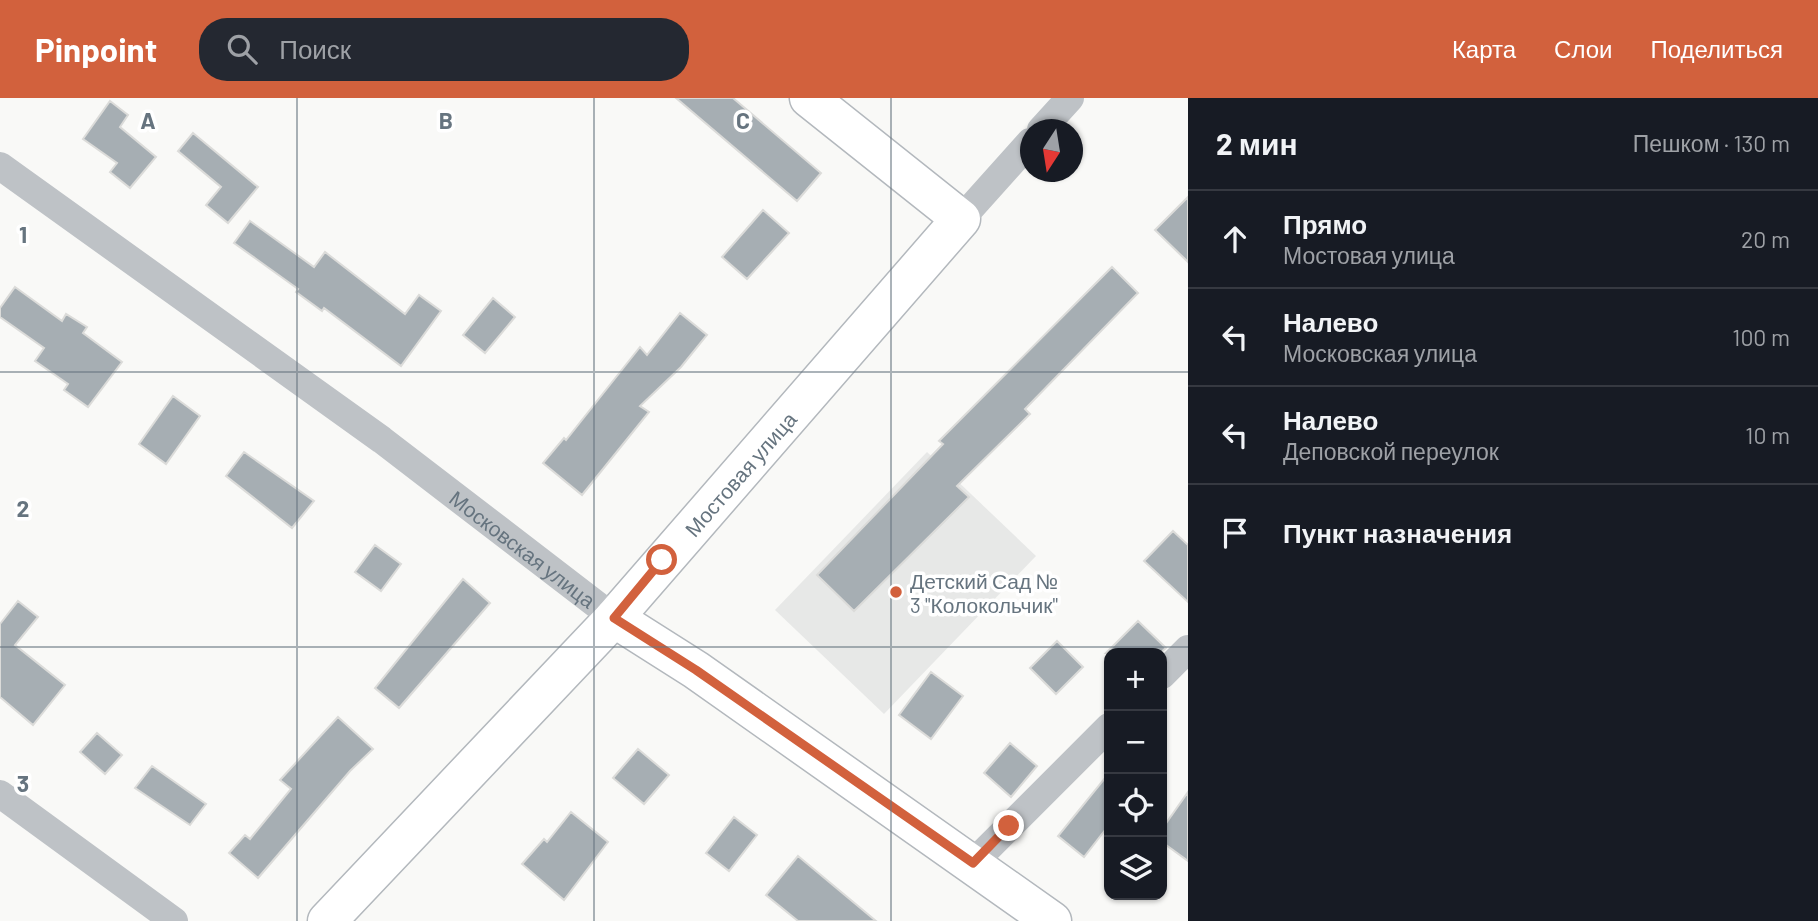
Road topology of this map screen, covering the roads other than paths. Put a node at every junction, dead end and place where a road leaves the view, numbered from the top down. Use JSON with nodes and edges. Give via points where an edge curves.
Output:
{"nodes":[{"id":1,"x":809,"y":98,"type":"edge"},
{"id":2,"x":1070,"y":98,"type":"edge"},
{"id":3,"x":1051,"y":119,"type":"edge"},
{"id":4,"x":1020,"y":154,"type":"edge"},
{"id":5,"x":0,"y":166,"type":"edge"},
{"id":6,"x":961,"y":219,"type":"junction"},
{"id":7,"x":614,"y":618,"type":"junction"},
{"id":8,"x":1188,"y":649,"type":"edge"},
{"id":9,"x":1167,"y":670,"type":"edge"},
{"id":10,"x":1104,"y":732,"type":"edge"},
{"id":11,"x":0,"y":794,"type":"edge"},
{"id":12,"x":973,"y":863,"type":"junction"},
{"id":13,"x":174,"y":921,"type":"edge"},
{"id":14,"x":327,"y":921,"type":"edge"},
{"id":15,"x":1052,"y":921,"type":"edge"}],
"edges":[{"from":1,"to":6,"type":"main road"},
{"from":2,"to":3,"type":"street"},
{"from":4,"to":6,"type":"street","name":"Мостовая улица"},
{"from":5,"to":7,"type":"street","name":"Московская улица","via":[[382,440]]},
{"from":6,"to":7,"type":"main road","name":"Мостовая улица"},
{"from":7,"to":12,"type":"main road","name":"Московская улица"},
{"from":7,"to":14,"type":"main road","name":"Мостовая улица"},
{"from":8,"to":9,"type":"street"},
{"from":10,"to":12,"type":"street"},
{"from":11,"to":13,"type":"street"},
{"from":12,"to":15,"type":"main road","name":"Московская улица"}]}
